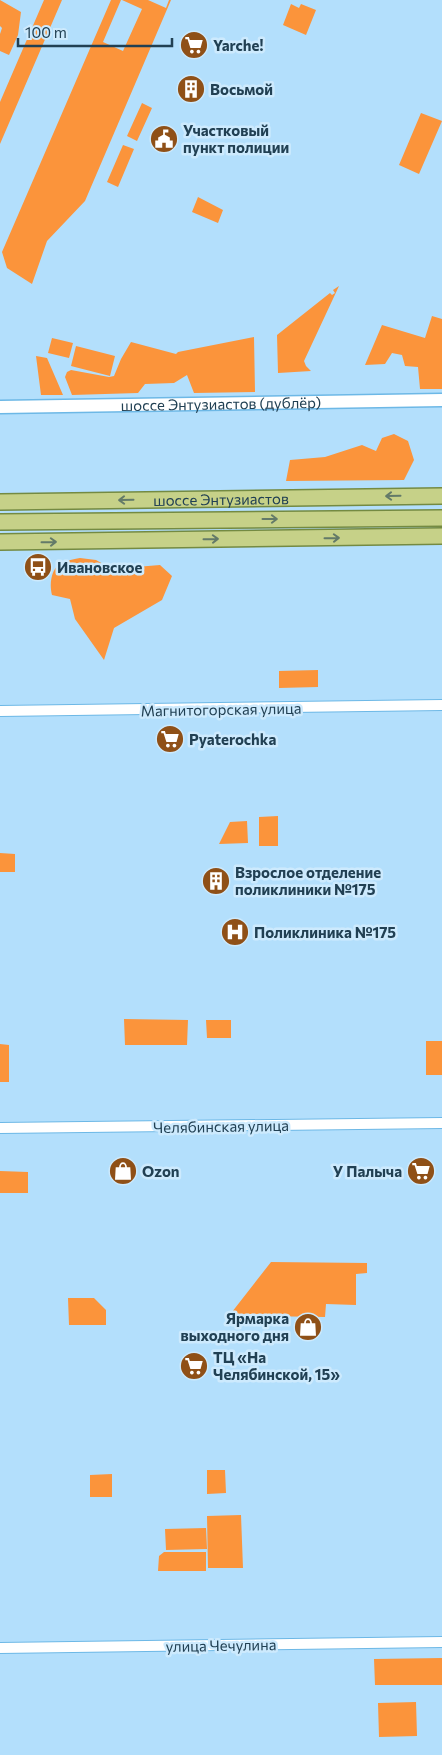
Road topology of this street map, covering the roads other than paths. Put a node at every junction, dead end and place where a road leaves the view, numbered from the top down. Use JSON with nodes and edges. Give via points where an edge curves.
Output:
{"nodes":[{"id":1,"x":442,"y":400,"type":"edge"},
{"id":2,"x":0,"y":407,"type":"edge"},
{"id":3,"x":442,"y":496,"type":"edge"},
{"id":4,"x":0,"y":502,"type":"edge"},
{"id":5,"x":442,"y":518,"type":"edge"},
{"id":6,"x":0,"y":522,"type":"edge"},
{"id":7,"x":442,"y":536,"type":"edge"},
{"id":8,"x":0,"y":542,"type":"edge"},
{"id":9,"x":442,"y":705,"type":"edge"},
{"id":10,"x":0,"y":712,"type":"edge"},
{"id":11,"x":442,"y":1123,"type":"edge"},
{"id":12,"x":0,"y":1128,"type":"edge"},
{"id":13,"x":442,"y":1642,"type":"edge"},
{"id":14,"x":0,"y":1648,"type":"edge"}],
"edges":[{"from":1,"to":2,"type":"street","name":"шоссе Энтузиастов (дублёр)"},
{"from":3,"to":4,"type":"main road","name":"шоссе Энтузиастов","one_way":true},
{"from":6,"to":5,"type":"main road","name":"шоссе Энтузиастов","one_way":true},
{"from":8,"to":7,"type":"main road","one_way":true},
{"from":9,"to":10,"type":"street","name":"Магнитогорская улица"},
{"from":11,"to":12,"type":"street","name":"Челябинская улица"},
{"from":13,"to":14,"type":"street","name":"улица Чечулина"}]}
